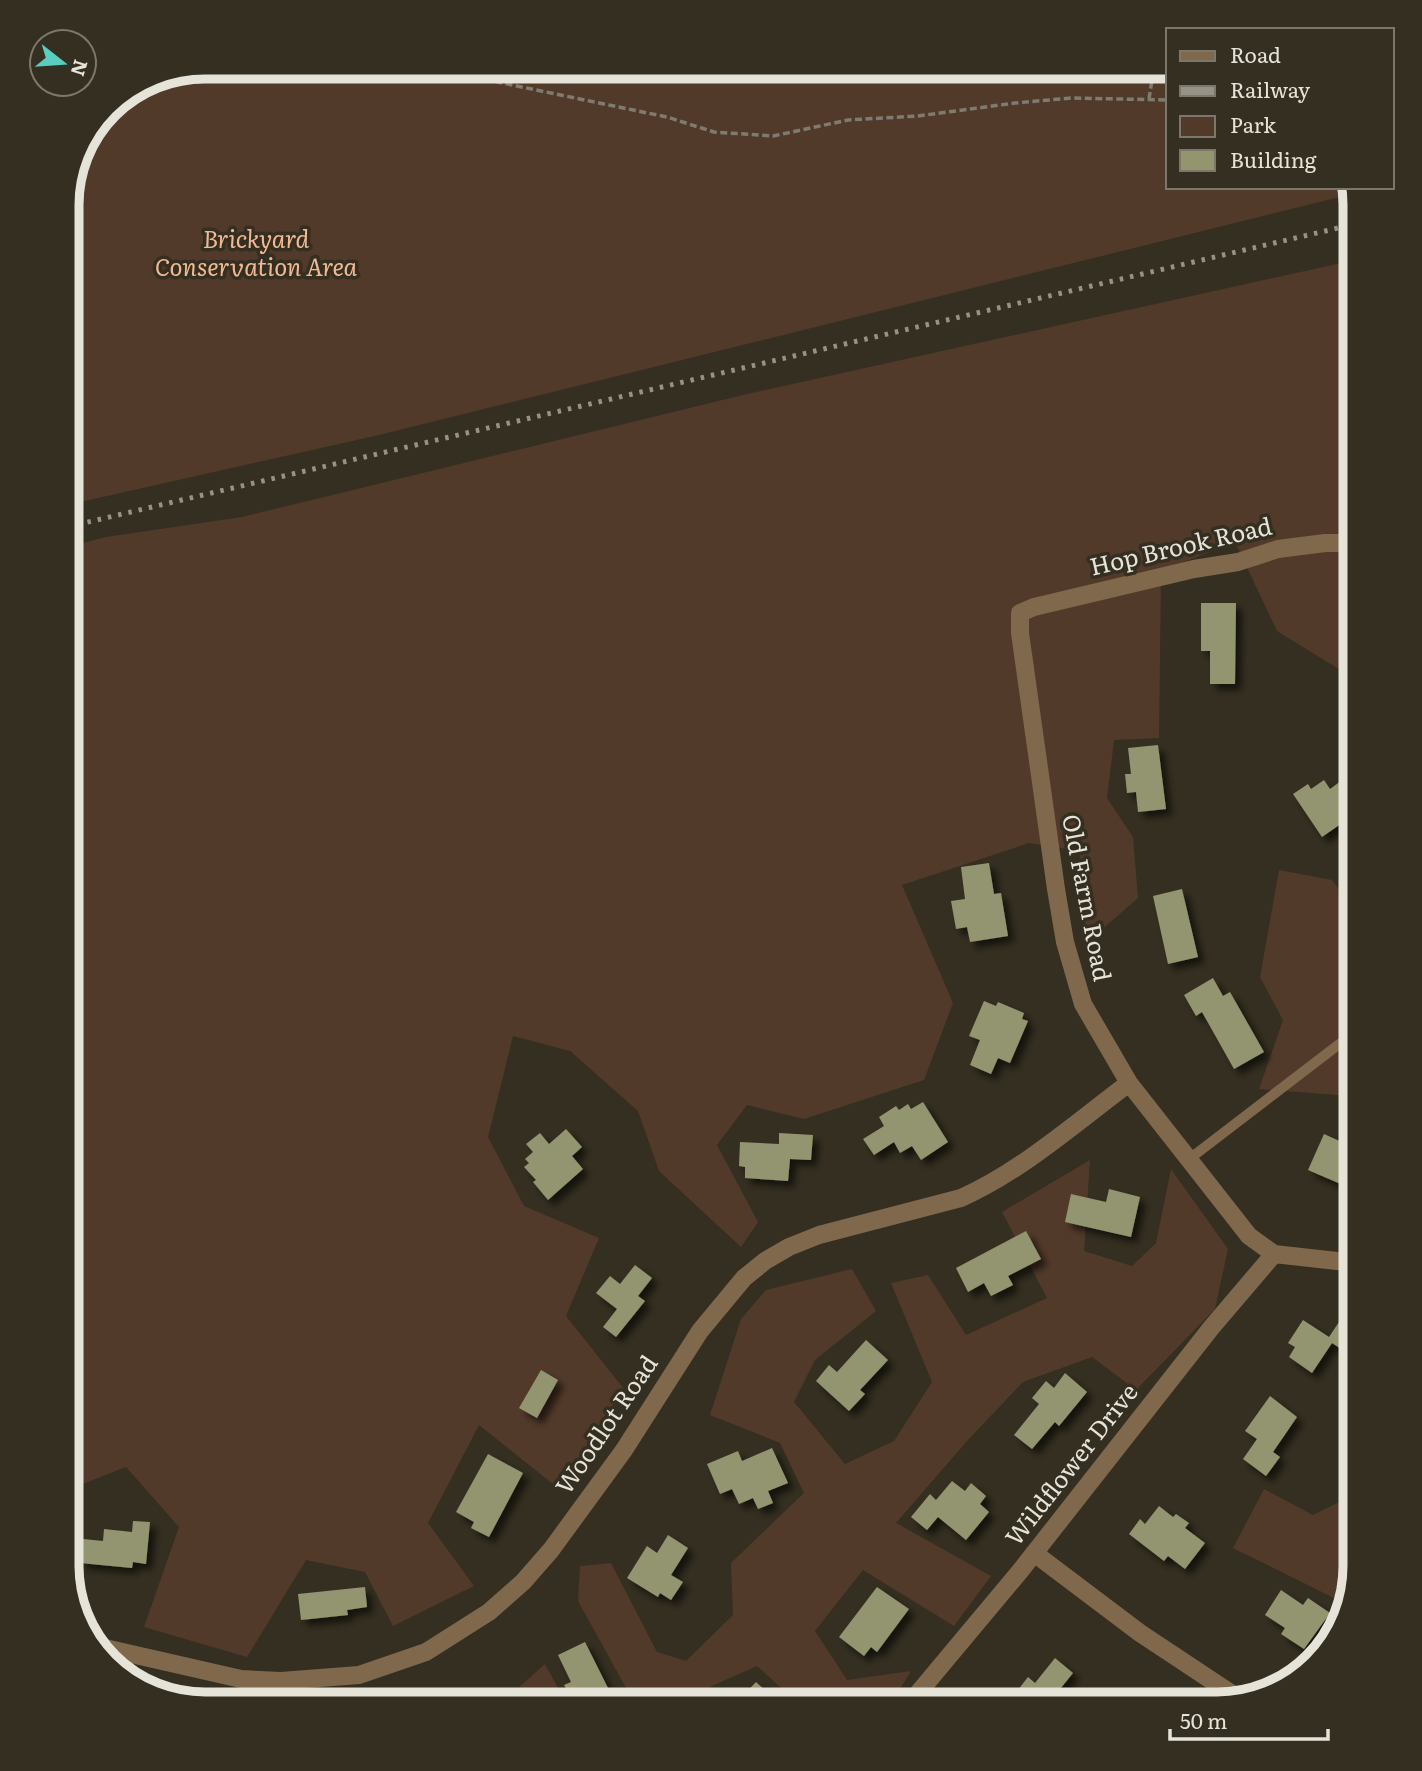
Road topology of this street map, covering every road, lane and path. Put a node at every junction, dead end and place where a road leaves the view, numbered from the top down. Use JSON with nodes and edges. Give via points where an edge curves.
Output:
{"nodes":[{"id":1,"x":483,"y":79,"type":"edge"},
{"id":2,"x":1152,"y":79,"type":"edge"},
{"id":3,"x":1149,"y":99,"type":"junction"},
{"id":4,"x":1166,"y":100,"type":"edge"},
{"id":5,"x":1343,"y":543,"type":"edge"},
{"id":6,"x":1020,"y":613,"type":"joint"},
{"id":7,"x":1343,"y":1041,"type":"edge"},
{"id":8,"x":1129,"y":1083,"type":"junction"},
{"id":9,"x":1187,"y":1160,"type":"junction"},
{"id":10,"x":1274,"y":1254,"type":"junction"},
{"id":11,"x":1343,"y":1262,"type":"edge"},
{"id":12,"x":1034,"y":1553,"type":"junction"},
{"id":13,"x":110,"y":1649,"type":"edge"},
{"id":14,"x":1228,"y":1691,"type":"edge"},
{"id":15,"x":919,"y":1692,"type":"edge"}],
"edges":[{"from":1,"to":3,"type":"path","via":[[667,117],[714,132],[773,136],[848,120],[1015,103]]},
{"from":2,"to":3,"type":"path"},
{"from":3,"to":4,"type":"path"},
{"from":5,"to":6,"type":"street","name":"Hop Brook Road","via":[[1278,549]]},
{"from":6,"to":8,"type":"street","name":"Old Farm Road","via":[[1026,683],[1065,942],[1083,1004]]},
{"from":7,"to":9,"type":"lane"},
{"from":8,"to":9,"type":"street","name":"Old Farm Road"},
{"from":8,"to":13,"type":"street","name":"Woodlot Road","via":[[982,1189],[819,1235],[777,1254],[744,1278],[700,1331],[624,1450],[551,1550],[489,1612],[426,1652],[359,1675],[281,1681],[241,1679]]},
{"from":9,"to":10,"type":"street","name":"Old Farm Road","via":[[1249,1236]]},
{"from":10,"to":11,"type":"street"},
{"from":10,"to":12,"type":"street","name":"Wildflower Drive"},
{"from":12,"to":14,"type":"street","via":[[1140,1633]]},
{"from":12,"to":15,"type":"street","name":"Wildflower Drive"}]}
